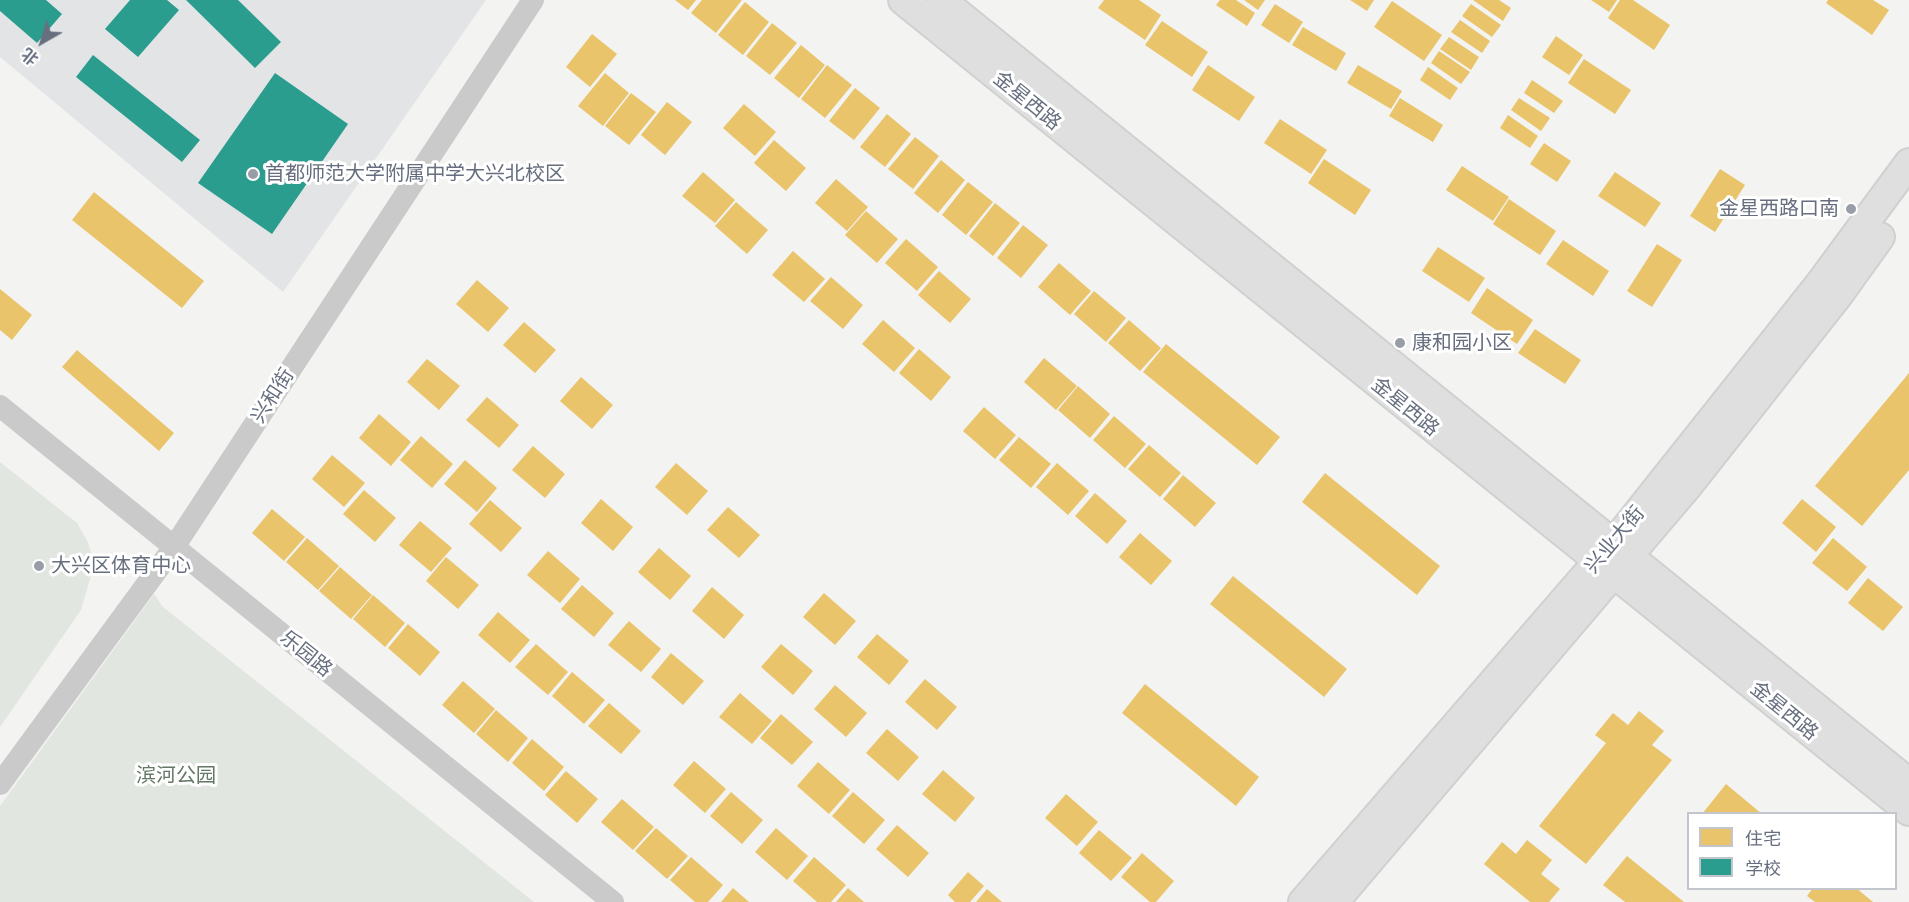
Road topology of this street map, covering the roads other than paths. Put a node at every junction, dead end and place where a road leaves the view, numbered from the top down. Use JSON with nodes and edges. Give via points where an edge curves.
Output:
{"nodes":[{"id":1,"x":533,"y":0,"type":"edge"},
{"id":2,"x":903,"y":0,"type":"edge"},
{"id":3,"x":941,"y":0,"type":"edge"},
{"id":4,"x":1909,"y":163,"type":"edge"},
{"id":5,"x":1909,"y":196,"type":"edge"},
{"id":6,"x":0,"y":406,"type":"edge"},
{"id":7,"x":174,"y":547,"type":"junction"},
{"id":8,"x":1613,"y":558,"type":"junction"},
{"id":9,"x":1909,"y":783,"type":"edge"},
{"id":10,"x":0,"y":784,"type":"edge"},
{"id":11,"x":1909,"y":811,"type":"edge"},
{"id":12,"x":613,"y":902,"type":"edge"},
{"id":13,"x":1303,"y":902,"type":"edge"},
{"id":14,"x":1335,"y":902,"type":"edge"}],
"edges":[{"from":1,"to":7,"type":"street","name":"兴和街"},
{"from":2,"to":8,"type":"main road","name":"金星西路"},
{"from":3,"to":8,"type":"main road","name":"金星西路"},
{"from":4,"to":8,"type":"main road","name":"兴业大街"},
{"from":5,"to":8,"type":"main road","name":"兴业大街","via":[[1839,294],[1686,488]]},
{"from":6,"to":7,"type":"street","name":"乐园路"},
{"from":7,"to":10,"type":"street","name":"兴和街"},
{"from":7,"to":12,"type":"street","name":"乐园路"},
{"from":8,"to":9,"type":"main road","name":"金星西路"},
{"from":8,"to":11,"type":"main road","name":"金星西路"},
{"from":8,"to":13,"type":"main road","name":"兴业大街"},
{"from":8,"to":14,"type":"main road","name":"兴业大街"}]}
